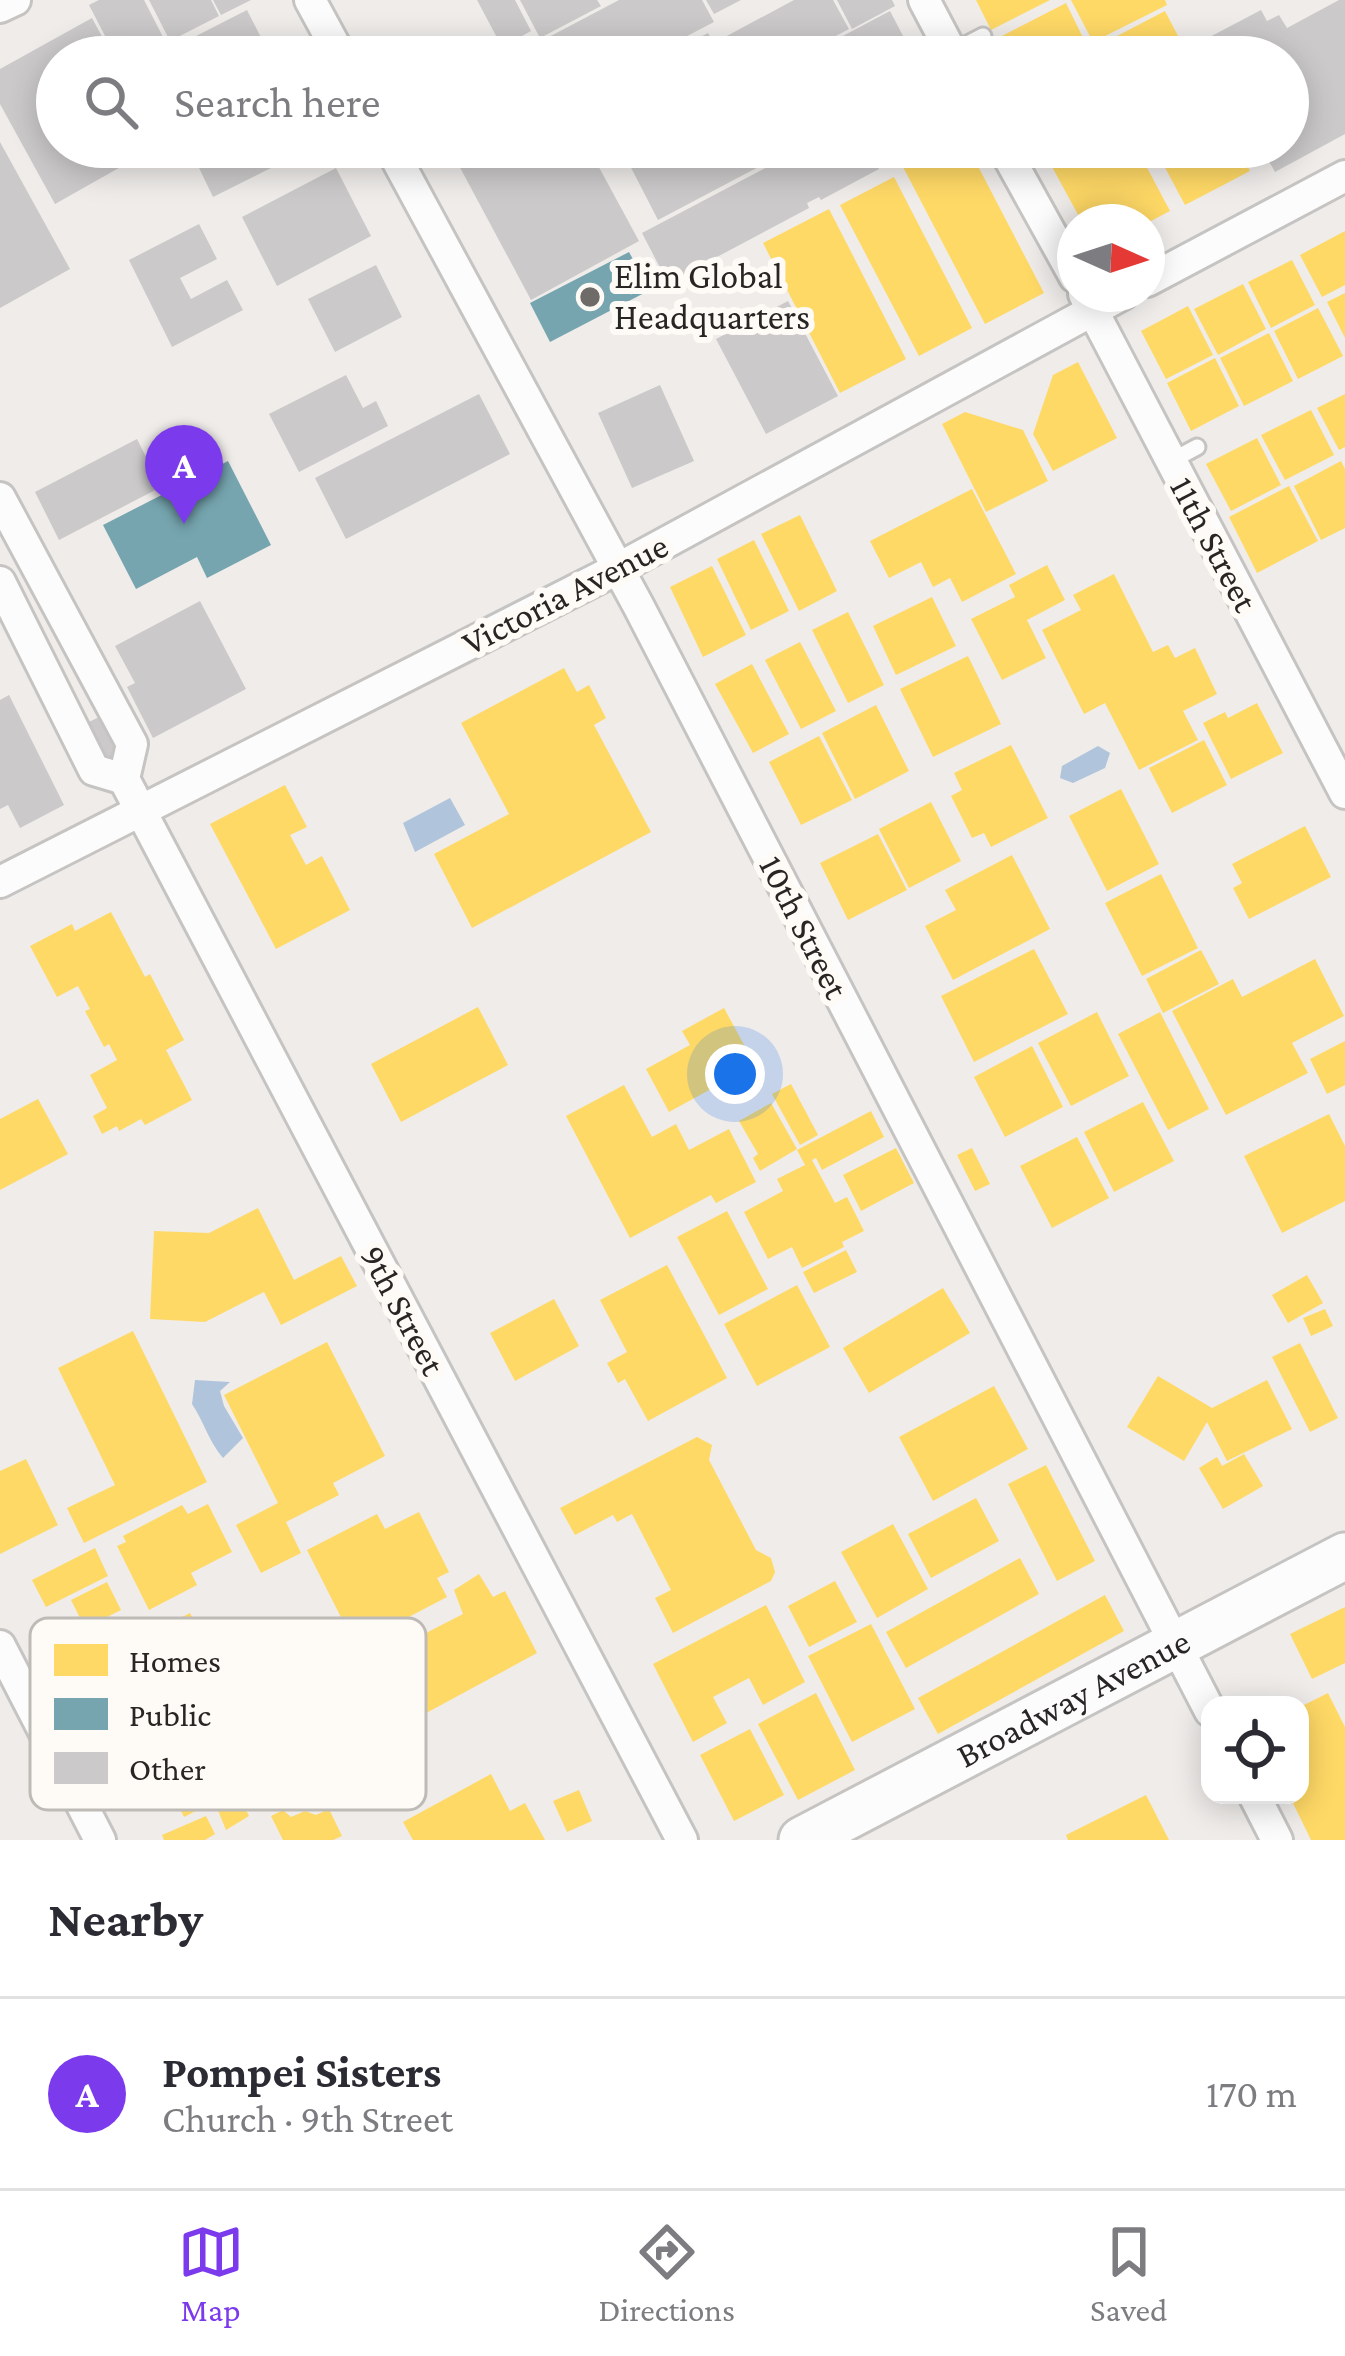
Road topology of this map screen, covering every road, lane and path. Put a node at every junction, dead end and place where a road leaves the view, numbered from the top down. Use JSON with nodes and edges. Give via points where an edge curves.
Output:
{"nodes":[{"id":1,"x":310,"y":0,"type":"edge"},
{"id":2,"x":924,"y":0,"type":"edge"},
{"id":3,"x":330,"y":36,"type":"edge"},
{"id":4,"x":943,"y":36,"type":"edge"},
{"id":5,"x":401,"y":168,"type":"edge"},
{"id":6,"x":1025,"y":168,"type":"edge"},
{"id":7,"x":1345,"y":176,"type":"edge"},
{"id":8,"x":1057,"y":238,"type":"edge"},
{"id":9,"x":1165,"y":271,"type":"edge"},
{"id":10,"x":1071,"y":312,"type":"edge"},
{"id":11,"x":1095,"y":312,"type":"edge"},
{"id":12,"x":4,"y":517,"type":"edge"},
{"id":13,"x":619,"y":568,"type":"junction"},
{"id":14,"x":0,"y":582,"type":"edge"},
{"id":15,"x":124,"y":779,"type":"junction"},
{"id":16,"x":1345,"y":793,"type":"edge"},
{"id":17,"x":141,"y":812,"type":"junction"},
{"id":18,"x":0,"y":882,"type":"edge"},
{"id":19,"x":1345,"y":1556,"type":"edge"},
{"id":20,"x":1175,"y":1645,"type":"junction"},
{"id":21,"x":0,"y":1646,"type":"edge"},
{"id":22,"x":1202,"y":1696,"type":"edge"},
{"id":23,"x":30,"y":1704,"type":"edge"},
{"id":24,"x":1259,"y":1804,"type":"edge"},
{"id":25,"x":85,"y":1810,"type":"edge"},
{"id":26,"x":100,"y":1840,"type":"edge"},
{"id":27,"x":682,"y":1840,"type":"edge"},
{"id":28,"x":802,"y":1840,"type":"edge"},
{"id":29,"x":1277,"y":1840,"type":"edge"}],
"edges":[{"from":1,"to":3,"type":"street"},
{"from":2,"to":4,"type":"street"},
{"from":5,"to":13,"type":"street","name":"10th Street"},
{"from":6,"to":8,"type":"street"},
{"from":7,"to":9,"type":"street"},
{"from":10,"to":13,"type":"street","name":"Victoria Avenue"},
{"from":11,"to":16,"type":"street","name":"11th Street","via":[[1184,454]]},
{"from":12,"to":15,"type":"street","name":"9th Street","via":[[132,744]]},
{"from":13,"to":17,"type":"street","name":"Victoria Avenue"},
{"from":13,"to":20,"type":"street","name":"10th Street"},
{"from":14,"to":15,"type":"street","name":"9th Street","via":[[94,770]]},
{"from":15,"to":17,"type":"street","name":"9th Street"},
{"from":17,"to":18,"type":"street","name":"Victoria Avenue"},
{"from":17,"to":27,"type":"street","name":"9th Street"},
{"from":19,"to":20,"type":"street","name":"Broadway Avenue"},
{"from":20,"to":22,"type":"street","name":"10th Street"},
{"from":20,"to":28,"type":"street","name":"Broadway Avenue"},
{"from":21,"to":23,"type":"street"},
{"from":24,"to":29,"type":"street"},
{"from":25,"to":26,"type":"street"}]}
